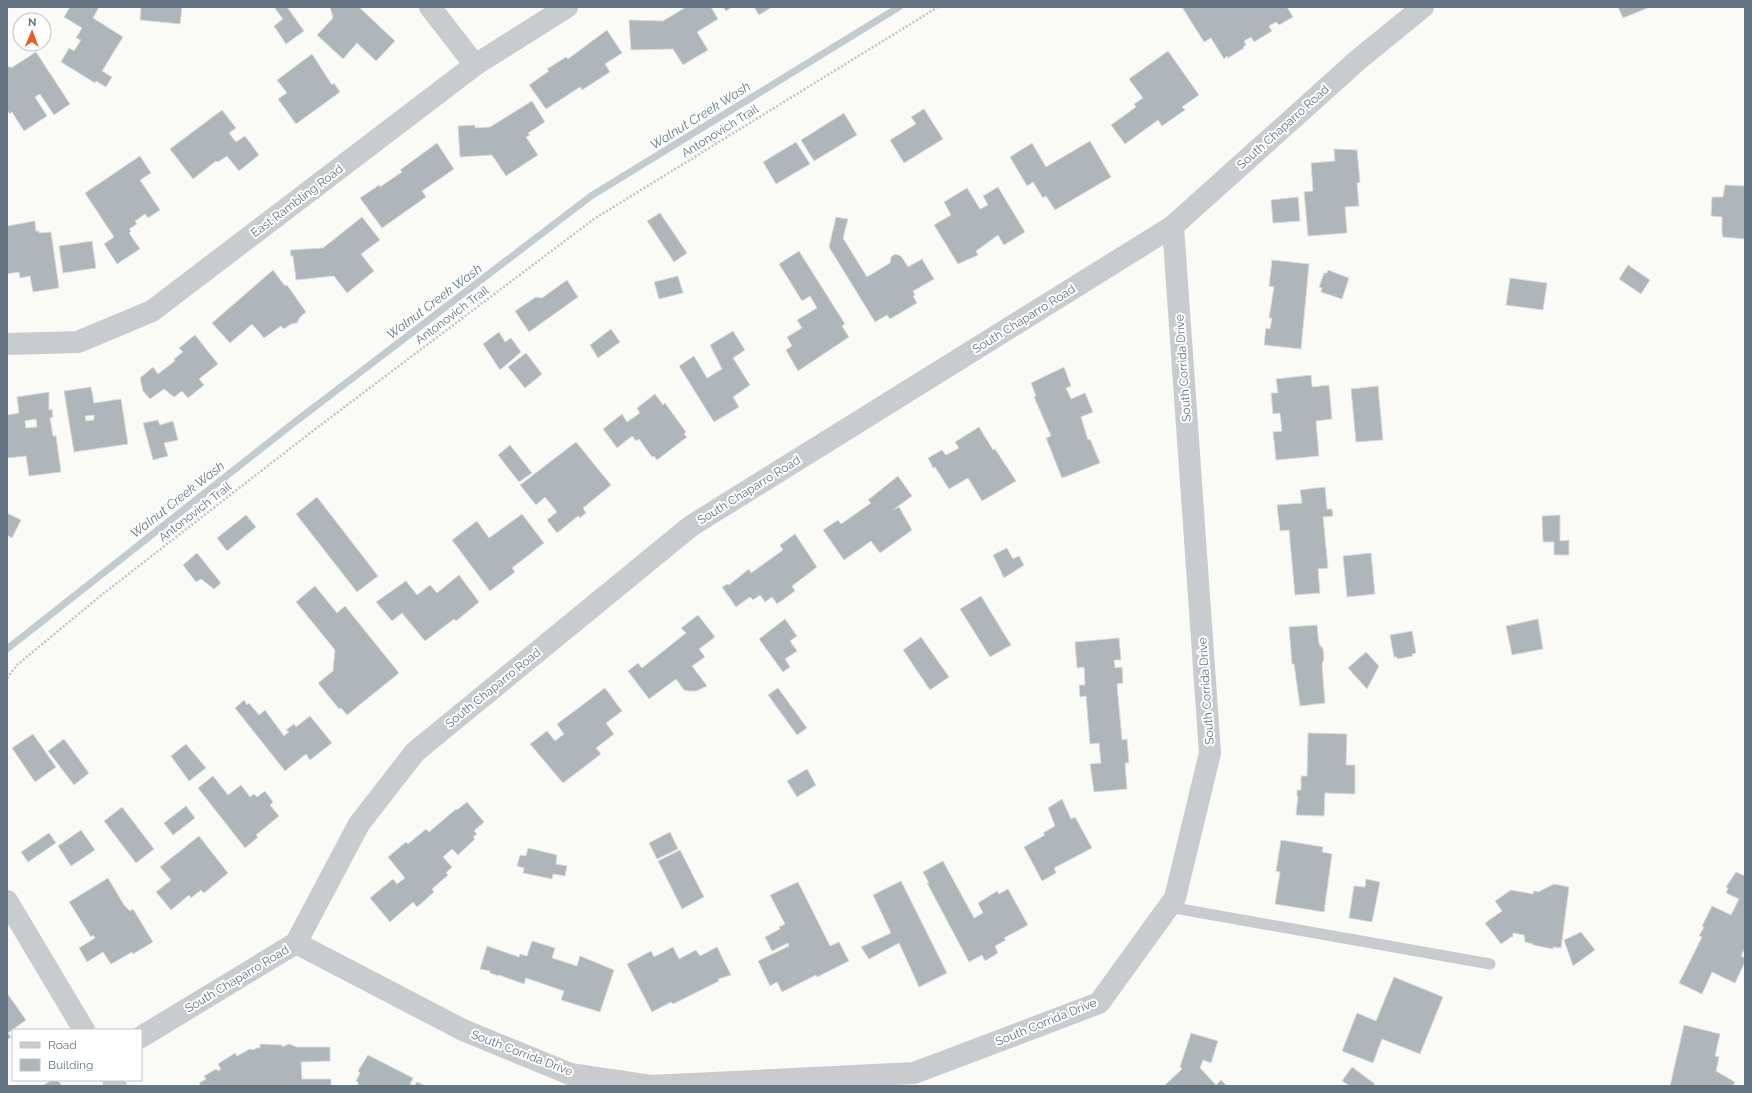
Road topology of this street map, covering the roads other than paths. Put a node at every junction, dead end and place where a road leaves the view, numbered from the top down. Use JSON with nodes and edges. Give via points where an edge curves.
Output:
{"nodes":[{"id":1,"x":430,"y":7,"type":"edge"},
{"id":2,"x":567,"y":7,"type":"edge"},
{"id":3,"x":1423,"y":7,"type":"edge"},
{"id":4,"x":475,"y":65,"type":"junction"},
{"id":5,"x":1173,"y":226,"type":"junction"},
{"id":6,"x":7,"y":344,"type":"edge"},
{"id":7,"x":7,"y":901,"type":"edge"},
{"id":8,"x":1168,"y":907,"type":"junction"},
{"id":9,"x":296,"y":943,"type":"junction"},
{"id":10,"x":1490,"y":964,"type":"dead end"},
{"id":11,"x":83,"y":1029,"type":"edge"},
{"id":12,"x":142,"y":1036,"type":"edge"}],
"edges":[{"from":1,"to":4,"type":"street"},
{"from":2,"to":4,"type":"street","name":"East Rambling Road"},
{"from":3,"to":5,"type":"street","name":"South Chaparro Road","via":[[1359,59]]},
{"from":4,"to":6,"type":"street","name":"East Rambling Road","via":[[152,311],[78,342]]},
{"from":5,"to":8,"type":"street","name":"South Corrida Drive","via":[[1210,753],[1175,898]]},
{"from":5,"to":9,"type":"street","name":"South Chaparro Road","via":[[690,526],[415,752],[359,824]]},
{"from":7,"to":11,"type":"street"},
{"from":8,"to":9,"type":"street","name":"South Corrida Drive","via":[[1099,1003],[914,1073],[651,1086],[570,1074],[463,1030]]},
{"from":8,"to":10,"type":"lane"},
{"from":9,"to":12,"type":"street","name":"South Chaparro Road"}]}
